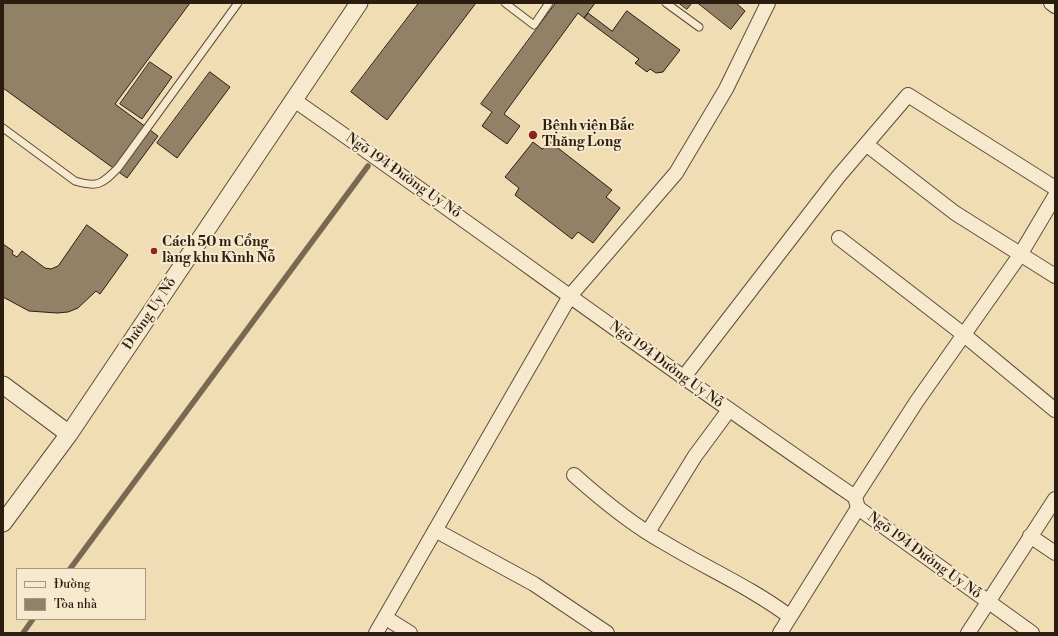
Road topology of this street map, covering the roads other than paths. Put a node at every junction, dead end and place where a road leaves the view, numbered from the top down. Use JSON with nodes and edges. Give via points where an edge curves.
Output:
{"nodes":[{"id":1,"x":238,"y":3,"type":"edge"},
{"id":2,"x":359,"y":3,"type":"edge"},
{"id":3,"x":505,"y":3,"type":"edge"},
{"id":4,"x":549,"y":3,"type":"edge"},
{"id":5,"x":666,"y":3,"type":"edge"},
{"id":6,"x":768,"y":3,"type":"edge"},
{"id":7,"x":1051,"y":3,"type":"edge"},
{"id":8,"x":1055,"y":6,"type":"edge"},
{"id":9,"x":699,"y":27,"type":"dead end"},
{"id":10,"x":294,"y":100,"type":"junction"},
{"id":11,"x":3,"y":128,"type":"edge"},
{"id":12,"x":867,"y":145,"type":"junction"},
{"id":13,"x":1055,"y":188,"type":"edge"},
{"id":14,"x":1055,"y":196,"type":"edge"},
{"id":15,"x":839,"y":238,"type":"dead end"},
{"id":16,"x":1020,"y":255,"type":"junction"},
{"id":17,"x":1055,"y":276,"type":"edge"},
{"id":18,"x":570,"y":296,"type":"junction"},
{"id":19,"x":963,"y":334,"type":"junction"},
{"id":20,"x":684,"y":378,"type":"junction"},
{"id":21,"x":3,"y":385,"type":"edge"},
{"id":22,"x":728,"y":410,"type":"junction"},
{"id":23,"x":1055,"y":410,"type":"edge"},
{"id":24,"x":69,"y":434,"type":"junction"},
{"id":25,"x":574,"y":475,"type":"dead end"},
{"id":26,"x":1055,"y":499,"type":"edge"},
{"id":27,"x":857,"y":502,"type":"junction"},
{"id":28,"x":3,"y":523,"type":"edge"},
{"id":29,"x":435,"y":530,"type":"junction"},
{"id":30,"x":648,"y":532,"type":"junction"},
{"id":31,"x":1030,"y":536,"type":"junction"},
{"id":32,"x":1055,"y":553,"type":"edge"},
{"id":33,"x":988,"y":601,"type":"junction"},
{"id":34,"x":789,"y":616,"type":"junction"},
{"id":35,"x":386,"y":618,"type":"junction"},
{"id":36,"x":376,"y":633,"type":"edge"},
{"id":37,"x":410,"y":633,"type":"edge"},
{"id":38,"x":607,"y":633,"type":"edge"},
{"id":39,"x":780,"y":633,"type":"edge"},
{"id":40,"x":968,"y":633,"type":"edge"},
{"id":41,"x":1032,"y":633,"type":"edge"}],
"edges":[{"from":1,"to":11,"type":"lane","via":[[118,168],[104,182],[89,185],[75,181]]},
{"from":2,"to":10,"type":"street","name":"Đường Uy Nỗ"},
{"from":3,"to":4,"type":"lane","via":[[534,25]]},
{"from":5,"to":9,"type":"lane"},
{"from":6,"to":18,"type":"street","via":[[726,89],[676,173]]},
{"from":7,"to":8,"type":"street"},
{"from":10,"to":18,"type":"street","name":"Ngõ 194 Đường Uy Nỗ"},
{"from":10,"to":24,"type":"street","name":"Đường Uy Nỗ"},
{"from":12,"to":13,"type":"street","via":[[908,94]]},
{"from":12,"to":16,"type":"street","via":[[955,213]]},
{"from":12,"to":20,"type":"street","via":[[838,177]]},
{"from":14,"to":16,"type":"street"},
{"from":15,"to":19,"type":"street"},
{"from":16,"to":17,"type":"street"},
{"from":16,"to":19,"type":"street"},
{"from":18,"to":20,"type":"street","name":"Ngõ 194 Đường Uy Nỗ"},
{"from":18,"to":29,"type":"street"},
{"from":19,"to":23,"type":"street"},
{"from":19,"to":27,"type":"street","via":[[917,401]]},
{"from":20,"to":22,"type":"street","name":"Ngõ 194 Đường Uy Nỗ"},
{"from":21,"to":24,"type":"street"},
{"from":22,"to":27,"type":"street","name":"Ngõ 194 Đường Uy Nỗ"},
{"from":22,"to":30,"type":"street","via":[[695,456]]},
{"from":24,"to":28,"type":"street","name":"Đường Uy Nỗ"},
{"from":25,"to":30,"type":"street","via":[[602,500]]},
{"from":26,"to":31,"type":"street"},
{"from":27,"to":33,"type":"street","name":"Ngõ 194 Đường Uy Nỗ"},
{"from":27,"to":34,"type":"street"},
{"from":29,"to":35,"type":"street"},
{"from":29,"to":38,"type":"street","via":[[534,584]]},
{"from":30,"to":34,"type":"street","via":[[663,543],[765,598]]},
{"from":31,"to":32,"type":"street"},
{"from":31,"to":33,"type":"street"},
{"from":33,"to":40,"type":"street"},
{"from":33,"to":41,"type":"street","name":"Ngõ 194 Đường Uy Nỗ"},
{"from":34,"to":39,"type":"street"},
{"from":35,"to":36,"type":"street"},
{"from":35,"to":37,"type":"street"}]}
